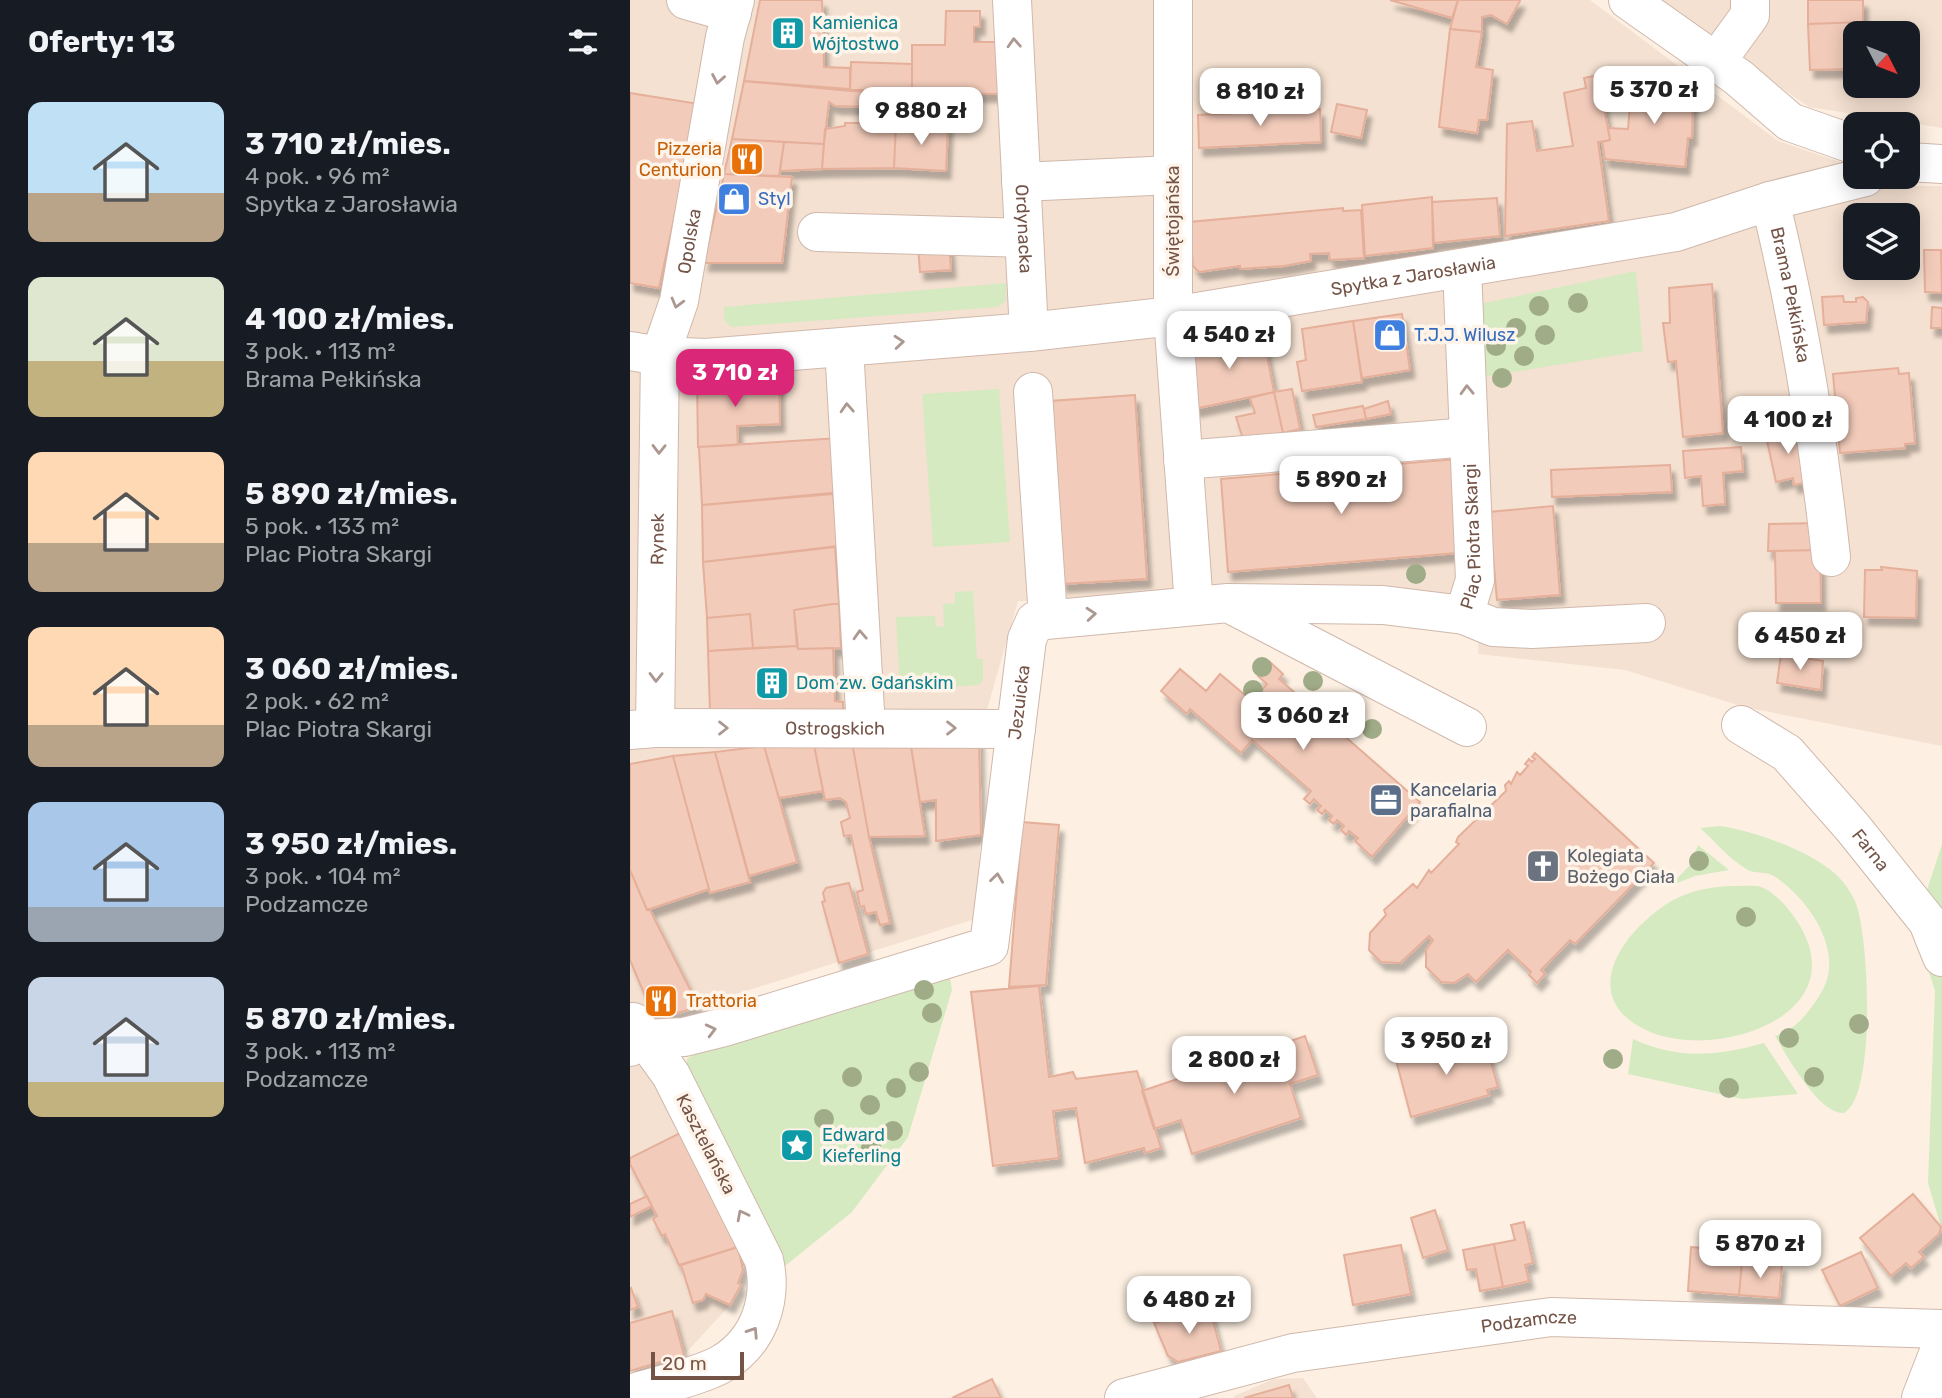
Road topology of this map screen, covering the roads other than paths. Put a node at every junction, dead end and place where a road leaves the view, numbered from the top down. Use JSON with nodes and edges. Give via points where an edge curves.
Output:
{"nodes":[{"id":1,"x":1012,"y":0,"type":"edge"},
{"id":2,"x":1173,"y":0,"type":"edge"},
{"id":3,"x":1628,"y":0,"type":"edge"},
{"id":4,"x":1751,"y":0,"type":"edge"},
{"id":5,"x":690,"y":1,"type":"edge"},
{"id":6,"x":733,"y":6,"type":"edge"},
{"id":7,"x":1716,"y":62,"type":"junction"},
{"id":8,"x":1843,"y":141,"type":"edge"},
{"id":9,"x":1920,"y":163,"type":"edge"},
{"id":10,"x":1942,"y":164,"type":"edge"},
{"id":11,"x":1173,"y":175,"type":"junction"},
{"id":12,"x":1021,"y":182,"type":"junction"},
{"id":13,"x":1843,"y":183,"type":"edge"},
{"id":14,"x":1770,"y":201,"type":"junction"},
{"id":15,"x":817,"y":232,"type":"dead end"},
{"id":16,"x":1024,"y":238,"type":"junction"},
{"id":17,"x":1462,"y":268,"type":"junction"},
{"id":18,"x":1172,"y":316,"type":"junction"},
{"id":19,"x":1029,"y":332,"type":"junction"},
{"id":20,"x":844,"y":347,"type":"junction"},
{"id":21,"x":645,"y":354,"type":"edge"},
{"id":22,"x":1033,"y":392,"type":"dead end"},
{"id":23,"x":1469,"y":437,"type":"junction"},
{"id":24,"x":1183,"y":460,"type":"junction"},
{"id":25,"x":1831,"y":557,"type":"dead end"},
{"id":26,"x":1469,"y":598,"type":"junction"},
{"id":27,"x":1211,"y":604,"type":"junction"},
{"id":28,"x":1048,"y":618,"type":"junction"},
{"id":29,"x":1646,"y":623,"type":"dead end"},
{"id":30,"x":1741,"y":725,"type":"dead end"},
{"id":31,"x":1467,"y":727,"type":"dead end"},
{"id":32,"x":866,"y":728,"type":"junction"},
{"id":33,"x":643,"y":729,"type":"edge"},
{"id":34,"x":1016,"y":729,"type":"junction"},
{"id":35,"x":1942,"y":957,"type":"edge"},
{"id":36,"x":635,"y":1035,"type":"edge"},
{"id":37,"x":1942,"y":1329,"type":"edge"},
{"id":38,"x":1942,"y":1344,"type":"edge"},
{"id":39,"x":1212,"y":1387,"type":"edge"},
{"id":40,"x":630,"y":1394,"type":"edge"},
{"id":41,"x":1124,"y":1398,"type":"edge"},
{"id":42,"x":1921,"y":1398,"type":"edge"}],
"edges":[{"from":12,"to":1,"type":"street","name":"Ordynacka","one_way":true},
{"from":2,"to":11,"type":"street","name":"Świętojańska"},
{"from":3,"to":7,"type":"street"},
{"from":4,"to":7,"type":"street","via":[[1750,15]]},
{"from":5,"to":6,"type":"street"},
{"from":6,"to":21,"type":"street","name":"Opolska","one_way":true,"via":[[679,301]]},
{"from":7,"to":8,"type":"street","via":[[1790,121]]},
{"from":9,"to":10,"type":"street"},
{"from":11,"to":12,"type":"street"},
{"from":11,"to":18,"type":"street","name":"Świętojańska"},
{"from":12,"to":16,"type":"street","name":"Ordynacka"},
{"from":13,"to":14,"type":"street","name":"Spytka z Jarosławia"},
{"from":14,"to":17,"type":"street","name":"Spytka z Jarosławia","via":[[1676,232]]},
{"from":14,"to":25,"type":"street","name":"Brama Pełkińska","via":[[1792,291]]},
{"from":15,"to":16,"type":"street"},
{"from":16,"to":19,"type":"street","name":"Ordynacka"},
{"from":17,"to":18,"type":"street","name":"Spytka z Jarosławia"},
{"from":23,"to":17,"type":"street","name":"Plac Piotra Skargi","one_way":true},
{"from":18,"to":19,"type":"street","name":"Spytka z Jarosławia"},
{"from":18,"to":24,"type":"street","name":"Świętojańska"},
{"from":20,"to":19,"type":"street","name":"Spytka z Jarosławia","one_way":true},
{"from":20,"to":21,"type":"street","name":"Spytka z Jarosławia","via":[[705,358]]},
{"from":32,"to":20,"type":"street","one_way":true},
{"from":21,"to":33,"type":"street","name":"Rynek","one_way":true},
{"from":22,"to":28,"type":"street"},
{"from":23,"to":24,"type":"street"},
{"from":23,"to":26,"type":"street","name":"Plac Piotra Skargi"},
{"from":24,"to":27,"type":"street","name":"Świętojańska"},
{"from":26,"to":27,"type":"street","name":"Plac Piotra Skargi","via":[[1382,605]]},
{"from":26,"to":29,"type":"street","via":[[1493,627]]},
{"from":28,"to":27,"type":"street","one_way":true},
{"from":27,"to":31,"type":"street"},
{"from":28,"to":34,"type":"street","name":"Jezuicka","via":[[1035,621],[1027,639]]},
{"from":30,"to":35,"type":"street","name":"Farna","via":[[1787,753],[1928,922]]},
{"from":33,"to":32,"type":"street","name":"Ostrogskich","one_way":true},
{"from":32,"to":34,"type":"street","name":"Ostrogskich","one_way":true},
{"from":36,"to":34,"type":"street","name":"Jezuicka","one_way":true,"via":[[684,1037],[724,1027],[989,946]]},
{"from":40,"to":36,"type":"street","name":"Kasztelańska","one_way":true,"via":[[722,1364],[740,1349],[765,1308],[768,1278],[764,1260],[671,1075]]},
{"from":37,"to":39,"type":"street","name":"Podzamcze","via":[[1552,1317],[1293,1353]]},
{"from":38,"to":42,"type":"street"},
{"from":39,"to":41,"type":"street","name":"Podzamcze"}]}
